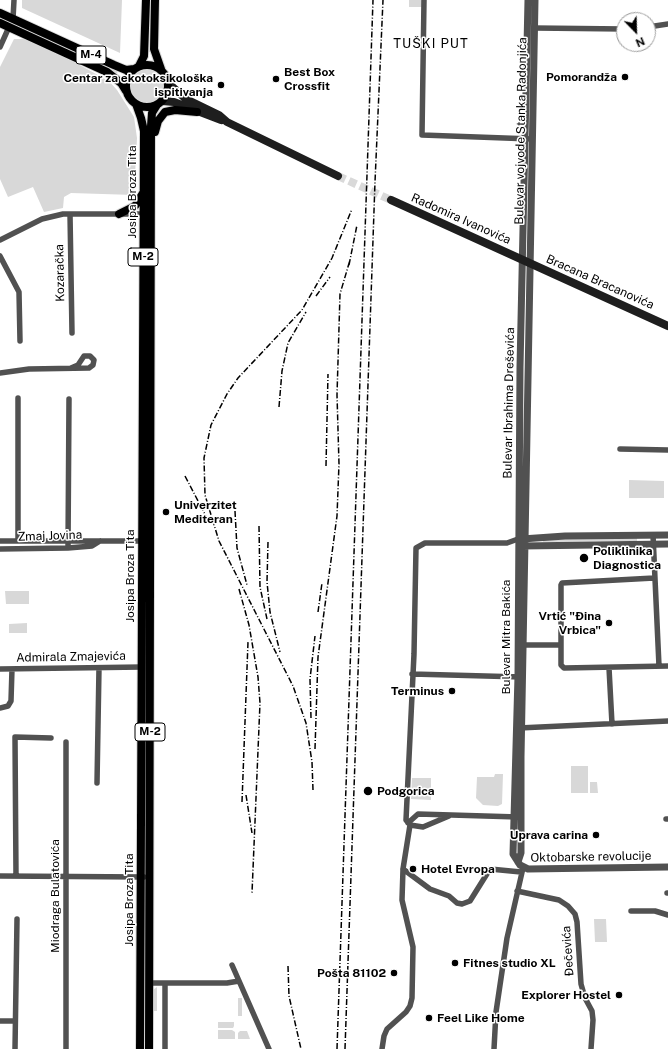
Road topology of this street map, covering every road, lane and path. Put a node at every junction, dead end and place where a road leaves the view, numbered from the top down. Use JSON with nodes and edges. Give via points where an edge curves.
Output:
{"nodes":[{"id":1,"x":14,"y":0,"type":"edge"},
{"id":2,"x":146,"y":0,"type":"edge"},
{"id":3,"x":155,"y":0,"type":"edge"},
{"id":4,"x":424,"y":0,"type":"edge"},
{"id":5,"x":528,"y":0,"type":"edge"},
{"id":6,"x":535,"y":0,"type":"edge"},
{"id":7,"x":0,"y":12,"type":"edge"},
{"id":8,"x":13,"y":19,"type":"junction"},
{"id":9,"x":0,"y":23,"type":"edge"},
{"id":10,"x":668,"y":24,"type":"edge"},
{"id":11,"x":656,"y":25,"type":"edge"},
{"id":12,"x":9,"y":27,"type":"junction"},
{"id":13,"x":534,"y":28,"type":"junction"},
{"id":14,"x":616,"y":29,"type":"edge"},
{"id":15,"x":0,"y":47,"type":"edge"},
{"id":16,"x":136,"y":68,"type":"junction"},
{"id":17,"x":161,"y":69,"type":"junction"},
{"id":18,"x":168,"y":83,"type":"junction"},
{"id":19,"x":126,"y":91,"type":"junction"},
{"id":20,"x":159,"y":103,"type":"junction"},
{"id":21,"x":136,"y":104,"type":"junction"},
{"id":22,"x":197,"y":112,"type":"junction"},
{"id":23,"x":228,"y":122,"type":"junction"},
{"id":24,"x":528,"y":138,"type":"junction"},
{"id":25,"x":151,"y":152,"type":"junction"},
{"id":26,"x":338,"y":176,"type":"tunnel mouth"},
{"id":27,"x":144,"y":191,"type":"junction"},
{"id":28,"x":390,"y":200,"type":"tunnel mouth"},
{"id":29,"x":70,"y":214,"type":"junction"},
{"id":30,"x":120,"y":214,"type":"junction"},
{"id":31,"x":147,"y":214,"type":"junction"},
{"id":32,"x":0,"y":240,"type":"edge"},
{"id":33,"x":0,"y":256,"type":"edge"},
{"id":34,"x":526,"y":261,"type":"junction"},
{"id":35,"x":668,"y":326,"type":"edge"},
{"id":36,"x":72,"y":333,"type":"dead end"},
{"id":37,"x":20,"y":341,"type":"dead end"},
{"id":38,"x":71,"y":368,"type":"dead end"},
{"id":39,"x":0,"y":373,"type":"edge"},
{"id":40,"x":18,"y":398,"type":"dead end"},
{"id":41,"x":70,"y":399,"type":"dead end"},
{"id":42,"x":620,"y":449,"type":"dead end"},
{"id":43,"x":668,"y":450,"type":"edge"},
{"id":44,"x":653,"y":535,"type":"junction"},
{"id":45,"x":668,"y":535,"type":"edge"},
{"id":46,"x":0,"y":541,"type":"edge"},
{"id":47,"x":18,"y":541,"type":"junction"},
{"id":48,"x":68,"y":541,"type":"junction"},
{"id":49,"x":100,"y":541,"type":"junction"},
{"id":50,"x":146,"y":542,"type":"junction"},
{"id":51,"x":522,"y":543,"type":"junction"},
{"id":52,"x":668,"y":544,"type":"edge"},
{"id":53,"x":654,"y":545,"type":"junction"},
{"id":54,"x":68,"y":548,"type":"junction"},
{"id":55,"x":0,"y":549,"type":"edge"},
{"id":56,"x":654,"y":578,"type":"junction"},
{"id":57,"x":520,"y":645,"type":"junction"},
{"id":58,"x":561,"y":645,"type":"junction"},
{"id":59,"x":659,"y":666,"type":"junction"},
{"id":60,"x":668,"y":666,"type":"edge"},
{"id":61,"x":142,"y":667,"type":"junction"},
{"id":62,"x":99,"y":668,"type":"junction"},
{"id":63,"x":609,"y":668,"type":"junction"},
{"id":64,"x":0,"y":669,"type":"edge"},
{"id":65,"x":12,"y":669,"type":"junction"},
{"id":66,"x":412,"y":674,"type":"junction"},
{"id":67,"x":521,"y":676,"type":"junction"},
{"id":68,"x":0,"y":708,"type":"edge"},
{"id":69,"x":668,"y":721,"type":"edge"},
{"id":70,"x":612,"y":724,"type":"junction"},
{"id":71,"x":519,"y":728,"type":"junction"},
{"id":72,"x":50,"y":738,"type":"dead end"},
{"id":73,"x":66,"y":742,"type":"dead end"},
{"id":74,"x":97,"y":783,"type":"dead end"},
{"id":75,"x":407,"y":806,"type":"junction"},
{"id":76,"x":418,"y":814,"type":"junction"},
{"id":77,"x":449,"y":816,"type":"junction"},
{"id":78,"x":517,"y":817,"type":"junction"},
{"id":79,"x":409,"y":824,"type":"junction"},
{"id":80,"x":520,"y":867,"type":"junction"},
{"id":81,"x":668,"y":867,"type":"edge"},
{"id":82,"x":403,"y":869,"type":"junction"},
{"id":83,"x":0,"y":876,"type":"edge"},
{"id":84,"x":16,"y":876,"type":"junction"},
{"id":85,"x":65,"y":876,"type":"junction"},
{"id":86,"x":141,"y":877,"type":"junction"},
{"id":87,"x":150,"y":877,"type":"junction"},
{"id":88,"x":517,"y":891,"type":"junction"},
{"id":89,"x":631,"y":912,"type":"dead end"},
{"id":90,"x":668,"y":915,"type":"edge"},
{"id":91,"x":17,"y":918,"type":"dead end"},
{"id":92,"x":232,"y":965,"type":"dead end"},
{"id":93,"x":239,"y":981,"type":"junction"},
{"id":94,"x":149,"y":983,"type":"junction"},
{"id":95,"x":165,"y":983,"type":"junction"},
{"id":96,"x":0,"y":1021,"type":"edge"},
{"id":97,"x":15,"y":1022,"type":"junction"},
{"id":98,"x":15,"y":1049,"type":"edge"},
{"id":99,"x":66,"y":1049,"type":"edge"},
{"id":100,"x":140,"y":1049,"type":"edge"},
{"id":101,"x":149,"y":1049,"type":"edge"},
{"id":102,"x":165,"y":1049,"type":"edge"},
{"id":103,"x":269,"y":1049,"type":"edge"},
{"id":104,"x":382,"y":1049,"type":"edge"},
{"id":105,"x":494,"y":1049,"type":"edge"},
{"id":106,"x":591,"y":1049,"type":"edge"}],
"edges":[{"from":1,"to":8,"type":"street"},
{"from":2,"to":16,"type":"main road","via":[[144,54]]},
{"from":3,"to":17,"type":"main road","via":[[154,49]]},
{"from":4,"to":24,"type":"street","via":[[422,135]]},
{"from":5,"to":24,"type":"street","name":"Bulevar vojvode Stanka Radonjića"},
{"from":6,"to":13,"type":"street","name":"Bulevar vojvode Stanka Radonjića"},
{"from":7,"to":8,"type":"main road","number":"M-4"},
{"from":8,"to":16,"type":"main road","number":"M-4","via":[[126,70]]},
{"from":9,"to":12,"type":"main road","number":"M-4"},
{"from":10,"to":11,"type":"street"},
{"from":12,"to":15,"type":"street"},
{"from":12,"to":19,"type":"main road","number":"M-4","via":[[107,72],[121,83]]},
{"from":13,"to":14,"type":"street"},
{"from":13,"to":24,"type":"street","name":"Bulevar vojvode Stanka Radonjića"},
{"from":16,"to":17,"type":"main road","via":[[150,65]]},
{"from":16,"to":19,"type":"main road","via":[[127,79]]},
{"from":17,"to":18,"type":"main road"},
{"from":18,"to":20,"type":"main road","number":"M-2","via":[[168,91]]},
{"from":18,"to":23,"type":"main road","via":[[186,99]]},
{"from":19,"to":21,"type":"main road","number":"M-2"},
{"from":20,"to":21,"type":"main road","via":[[146,107]]},
{"from":20,"to":22,"type":"main road","via":[[174,102]]},
{"from":20,"to":25,"type":"main road","name":"Josipa Broza Tita","number":"M-2","via":[[151,118]]},
{"from":21,"to":27,"type":"main road","name":"Josipa Broza Tita","number":"M-2","via":[[144,131]]},
{"from":22,"to":23,"type":"main road"},
{"from":22,"to":25,"type":"main road","via":[[170,110],[162,114],[156,124]]},
{"from":23,"to":26,"type":"main road"},
{"from":24,"to":34,"type":"street","name":"Bulevar vojvode Stanka Radonjića"},
{"from":25,"to":31,"type":"main road","name":"Josipa Broza Tita","number":"M-2"},
{"from":27,"to":30,"type":"main road","via":[[137,204]]},
{"from":27,"to":31,"type":"main road","name":"Josipa Broza Tita","number":"M-2"},
{"from":28,"to":34,"type":"main road","name":"Radomira Ivanovića"},
{"from":29,"to":30,"type":"street"},
{"from":29,"to":32,"type":"street","via":[[42,219]]},
{"from":29,"to":36,"type":"street","name":"Kozaračka"},
{"from":30,"to":31,"type":"street"},
{"from":31,"to":50,"type":"main road","name":"Josipa Broza Tita","number":"M-2"},
{"from":33,"to":37,"type":"street","via":[[19,292]]},
{"from":34,"to":35,"type":"main road","name":"Bracana Bracanovića"},
{"from":34,"to":51,"type":"street","name":"Bulevar Ibrahima Dreševića"},
{"from":38,"to":39,"type":"street"},
{"from":40,"to":47,"type":"street"},
{"from":41,"to":48,"type":"street"},
{"from":42,"to":43,"type":"street"},
{"from":44,"to":45,"type":"street"},
{"from":44,"to":51,"type":"street"},
{"from":44,"to":53,"type":"street"},
{"from":46,"to":47,"type":"street","name":"Zmaj Jovina"},
{"from":47,"to":48,"type":"street","name":"Zmaj Jovina"},
{"from":48,"to":49,"type":"street","name":"Zmaj Jovina"},
{"from":48,"to":54,"type":"street"},
{"from":49,"to":50,"type":"street","name":"Zmaj Jovina"},
{"from":49,"to":54,"type":"street","name":"Zmaj Jovina","via":[[92,546]]},
{"from":50,"to":61,"type":"main road","name":"Josipa Broza Tita","number":"M-2"},
{"from":50,"to":87,"type":"main road","name":"Josipa Broza Tita","number":"M-2"},
{"from":51,"to":53,"type":"street"},
{"from":51,"to":57,"type":"street","name":"Bulevar Mitra Bakića"},
{"from":51,"to":66,"type":"street","via":[[425,543],[416,548]]},
{"from":52,"to":53,"type":"street"},
{"from":53,"to":56,"type":"street"},
{"from":54,"to":55,"type":"street","name":"Zmaj Jovina"},
{"from":56,"to":58,"type":"street","via":[[562,583]]},
{"from":56,"to":59,"type":"street"},
{"from":57,"to":58,"type":"street"},
{"from":57,"to":67,"type":"street","name":"Bulevar Mitra Bakića"},
{"from":58,"to":63,"type":"street","via":[[564,668]]},
{"from":59,"to":60,"type":"street"},
{"from":59,"to":63,"type":"street"},
{"from":61,"to":62,"type":"street","name":"Admirala Zmajevića"},
{"from":61,"to":86,"type":"main road","name":"Josipa Broza Tita","number":"M-2"},
{"from":62,"to":65,"type":"street","name":"Admirala Zmajevića"},
{"from":62,"to":74,"type":"street"},
{"from":63,"to":70,"type":"street"},
{"from":64,"to":65,"type":"street","name":"Admirala Zmajevića"},
{"from":65,"to":68,"type":"street","via":[[11,701],[8,706]]},
{"from":66,"to":67,"type":"street"},
{"from":66,"to":75,"type":"street"},
{"from":67,"to":71,"type":"street","name":"Bulevar Mitra Bakića"},
{"from":69,"to":70,"type":"street"},
{"from":70,"to":71,"type":"street"},
{"from":71,"to":78,"type":"street","name":"Bulevar Mitra Bakića"},
{"from":72,"to":84,"type":"street","via":[[15,737]]},
{"from":73,"to":85,"type":"street","name":"Miodraga Bulatovića"},
{"from":75,"to":76,"type":"street"},
{"from":75,"to":79,"type":"street"},
{"from":76,"to":77,"type":"street"},
{"from":76,"to":79,"type":"street"},
{"from":77,"to":78,"type":"street"},
{"from":77,"to":79,"type":"street","via":[[423,827]]},
{"from":78,"to":80,"type":"street","name":"Bulevar Mitra Bakića","via":[[513,854]]},
{"from":79,"to":82,"type":"street"},
{"from":80,"to":81,"type":"street","name":"Oktobarske revolucije","via":[[528,870]]},
{"from":80,"to":82,"type":"street","via":[[490,869],[470,901],[462,904],[430,889]]},
{"from":80,"to":88,"type":"street"},
{"from":82,"to":104,"type":"street","via":[[402,900],[413,947],[412,998],[406,1012],[387,1029]]},
{"from":83,"to":84,"type":"street"},
{"from":84,"to":85,"type":"street"},
{"from":85,"to":86,"type":"street"},
{"from":85,"to":99,"type":"street","name":"Miodraga Bulatovića"},
{"from":86,"to":87,"type":"street"},
{"from":86,"to":100,"type":"main road","name":"Josipa Broza Tita","number":"M-2"},
{"from":87,"to":94,"type":"main road","name":"Josipa Broza Tita","number":"M-2"},
{"from":88,"to":105,"type":"street","via":[[496,1012]]},
{"from":88,"to":106,"type":"street","name":"Đečevića","via":[[559,900],[575,914],[581,984],[594,1020]]},
{"from":89,"to":90,"type":"street","via":[[655,911]]},
{"from":91,"to":97,"type":"street"},
{"from":92,"to":93,"type":"street"},
{"from":93,"to":95,"type":"street"},
{"from":93,"to":103,"type":"street"},
{"from":94,"to":95,"type":"street"},
{"from":94,"to":101,"type":"main road","name":"Josipa Broza Tita","number":"M-2"},
{"from":95,"to":102,"type":"street"},
{"from":96,"to":97,"type":"street"},
{"from":97,"to":98,"type":"street"}]}
